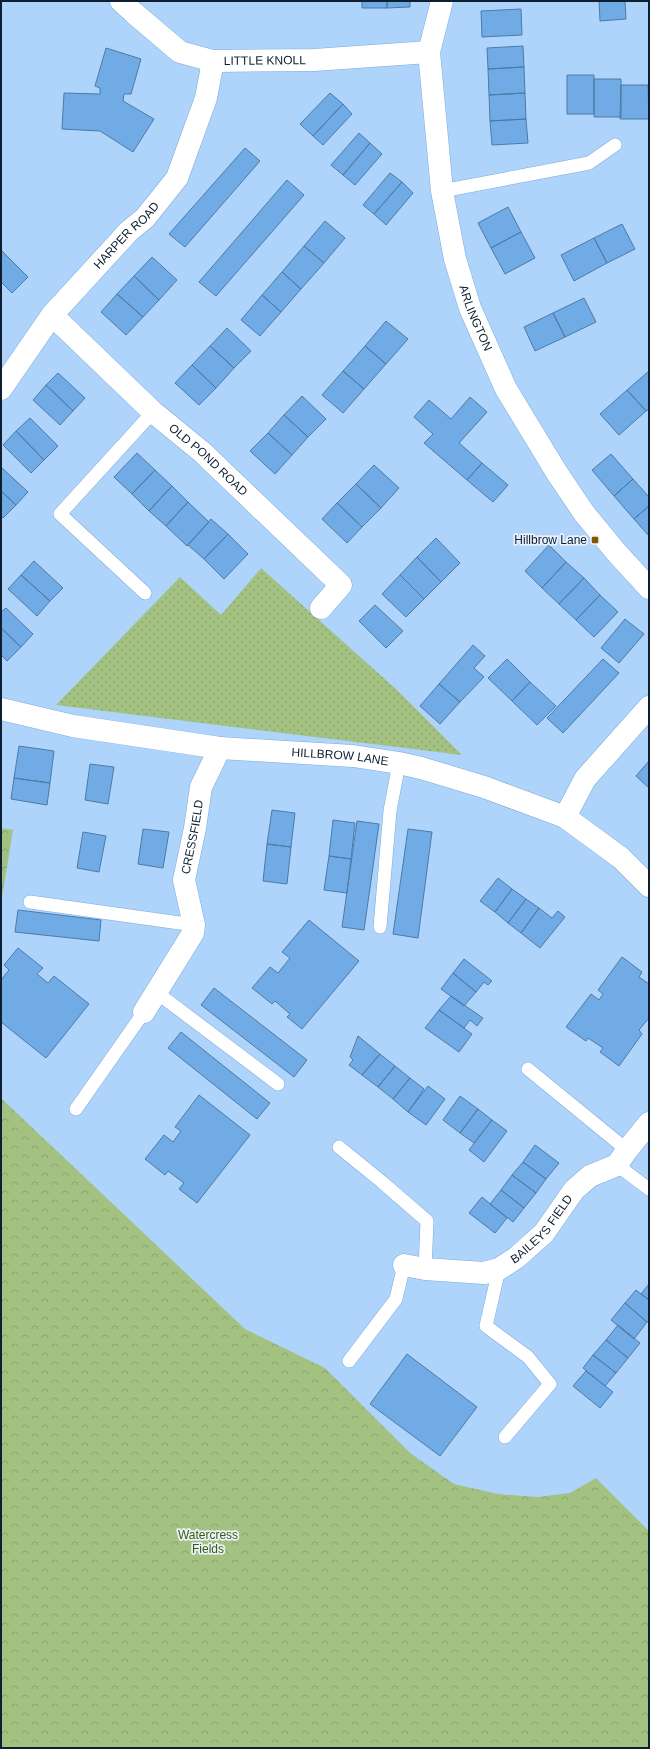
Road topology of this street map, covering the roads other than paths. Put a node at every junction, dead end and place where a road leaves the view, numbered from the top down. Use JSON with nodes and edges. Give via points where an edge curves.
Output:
{"nodes":[{"id":1,"x":121,"y":1,"type":"edge"},
{"id":2,"x":442,"y":1,"type":"edge"},
{"id":3,"x":429,"y":52,"type":"junction"},
{"id":4,"x":213,"y":61,"type":"junction"},
{"id":5,"x":615,"y":145,"type":"dead end"},
{"id":6,"x":442,"y":191,"type":"junction"},
{"id":7,"x":52,"y":315,"type":"junction"},
{"id":8,"x":1,"y":389,"type":"edge"},
{"id":9,"x":153,"y":412,"type":"junction"},
{"id":10,"x":649,"y":588,"type":"edge"},
{"id":11,"x":145,"y":593,"type":"dead end"},
{"id":12,"x":321,"y":608,"type":"dead end"},
{"id":13,"x":649,"y":707,"type":"edge"},
{"id":14,"x":1,"y":709,"type":"edge"},
{"id":15,"x":220,"y":748,"type":"junction"},
{"id":16,"x":399,"y":763,"type":"junction"},
{"id":17,"x":565,"y":817,"type":"junction"},
{"id":18,"x":649,"y":886,"type":"edge"},
{"id":19,"x":30,"y":902,"type":"dead end"},
{"id":20,"x":194,"y":925,"type":"junction"},
{"id":21,"x":380,"y":926,"type":"dead end"},
{"id":22,"x":156,"y":992,"type":"junction"},
{"id":23,"x":144,"y":1012,"type":"joint"},
{"id":24,"x":528,"y":1069,"type":"dead end"},
{"id":25,"x":278,"y":1084,"type":"dead end"},
{"id":26,"x":76,"y":1109,"type":"dead end"},
{"id":27,"x":649,"y":1123,"type":"edge"},
{"id":28,"x":338,"y":1147,"type":"dead end"},
{"id":29,"x":622,"y":1157,"type":"junction"},
{"id":30,"x":649,"y":1189,"type":"edge"},
{"id":31,"x":415,"y":1267,"type":"junction"},
{"id":32,"x":499,"y":1269,"type":"junction"},
{"id":33,"x":349,"y":1361,"type":"dead end"},
{"id":34,"x":505,"y":1436,"type":"dead end"}],
"edges":[{"from":1,"to":4,"type":"street","name":"LITTLE KNOLL","via":[[180,52]]},
{"from":2,"to":3,"type":"street","name":"ARLINGTON"},
{"from":3,"to":4,"type":"street","name":"LITTLE KNOLL","via":[[314,60]]},
{"from":3,"to":6,"type":"street","name":"ARLINGTON"},
{"from":4,"to":7,"type":"street","name":"HARPER ROAD","via":[[206,98],[177,178],[146,218],[129,232]]},
{"from":5,"to":6,"type":"lane","via":[[589,163]]},
{"from":6,"to":10,"type":"street","name":"ARLINGTON","via":[[455,259],[470,308],[506,389],[584,513]]},
{"from":7,"to":8,"type":"street","name":"HARPER ROAD"},
{"from":7,"to":9,"type":"street","name":"OLD POND ROAD"},
{"from":9,"to":11,"type":"lane","via":[[60,514]]},
{"from":9,"to":12,"type":"street","name":"OLD POND ROAD","via":[[202,452],[341,585]]},
{"from":13,"to":17,"type":"street","via":[[585,779]]},
{"from":14,"to":15,"type":"street","name":"HILLBROW LANE","via":[[72,726]]},
{"from":15,"to":16,"type":"street","name":"HILLBROW LANE","via":[[353,756]]},
{"from":15,"to":20,"type":"street","name":"CRESSFIELD","via":[[201,787],[184,880]]},
{"from":16,"to":17,"type":"street","name":"HILLBROW LANE","via":[[484,787]]},
{"from":16,"to":21,"type":"lane","via":[[390,811]]},
{"from":17,"to":18,"type":"street","name":"HILLBROW LANE","via":[[621,858]]},
{"from":19,"to":20,"type":"lane"},
{"from":20,"to":22,"type":"street","via":[[193,933]]},
{"from":22,"to":23,"type":"street"},
{"from":22,"to":25,"type":"lane"},
{"from":23,"to":26,"type":"lane"},
{"from":24,"to":29,"type":"lane"},
{"from":27,"to":29,"type":"street","name":"BAILEYS FIELD"},
{"from":28,"to":31,"type":"lane","via":[[427,1221]]},
{"from":29,"to":30,"type":"lane"},
{"from":29,"to":32,"type":"street","name":"BAILEYS FIELD","via":[[590,1176],[574,1190],[544,1233],[516,1258]]},
{"from":31,"to":32,"type":"street","name":"BAILEYS FIELD","via":[[484,1273]]},
{"from":31,"to":33,"type":"lane","via":[[396,1299]]},
{"from":32,"to":34,"type":"lane","via":[[486,1326],[528,1357],[550,1384]]}]}
